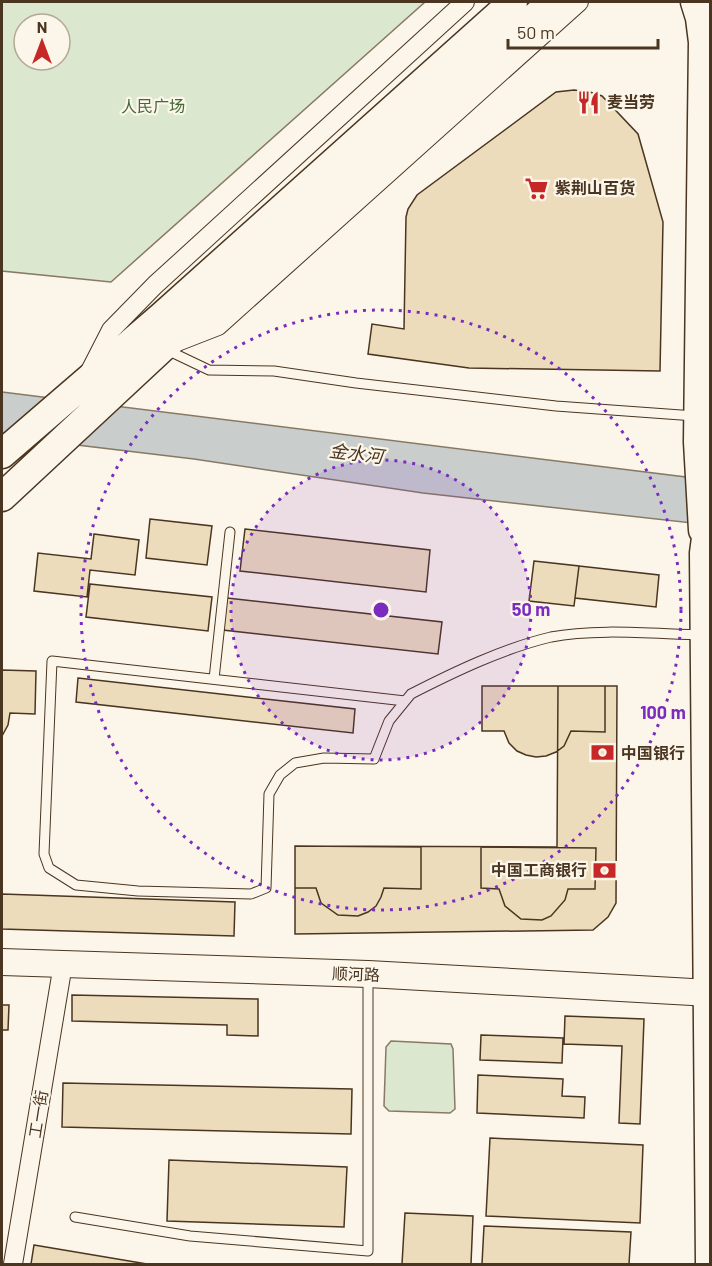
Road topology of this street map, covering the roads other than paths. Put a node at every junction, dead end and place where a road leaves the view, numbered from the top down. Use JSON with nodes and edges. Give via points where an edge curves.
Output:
{"nodes":[{"id":1,"x":465,"y":2,"type":"edge"},
{"id":2,"x":513,"y":2,"type":"edge"},
{"id":3,"x":552,"y":2,"type":"edge"},
{"id":4,"x":579,"y":2,"type":"edge"},
{"id":5,"x":694,"y":2,"type":"edge"},
{"id":6,"x":162,"y":348,"type":"junction"},
{"id":7,"x":83,"y":384,"type":"junction"},
{"id":8,"x":698,"y":430,"type":"junction"},
{"id":9,"x":2,"y":454,"type":"edge"},
{"id":10,"x":9,"y":490,"type":"edge"},
{"id":11,"x":711,"y":508,"type":"edge"},
{"id":12,"x":230,"y":532,"type":"dead end"},
{"id":13,"x":704,"y":553,"type":"junction"},
{"id":14,"x":705,"y":635,"type":"junction"},
{"id":15,"x":214,"y":679,"type":"junction"},
{"id":16,"x":405,"y":701,"type":"junction"},
{"id":17,"x":2,"y":962,"type":"edge"},
{"id":18,"x":63,"y":964,"type":"junction"},
{"id":19,"x":368,"y":974,"type":"junction"},
{"id":20,"x":709,"y":993,"type":"edge"},
{"id":21,"x":75,"y":1217,"type":"dead end"},
{"id":22,"x":13,"y":1264,"type":"edge"},
{"id":23,"x":711,"y":1264,"type":"edge"}],
"edges":[{"from":1,"to":7,"type":"street","via":[[155,285],[111,330]]},
{"from":2,"to":7,"type":"main road"},
{"from":3,"to":6,"type":"main road"},
{"from":4,"to":6,"type":"street","via":[[218,326]]},
{"from":5,"to":8,"type":"main road","via":[[703,42]]},
{"from":6,"to":8,"type":"lane","via":[[209,370],[274,371],[556,406]]},
{"from":6,"to":10,"type":"main road"},
{"from":7,"to":9,"type":"main road"},
{"from":8,"to":13,"type":"main road"},
{"from":11,"to":13,"type":"main road"},
{"from":12,"to":15,"type":"lane"},
{"from":13,"to":14,"type":"main road"},
{"from":14,"to":16,"type":"lane","via":[[590,634],[551,638],[440,679]]},
{"from":14,"to":20,"type":"main road"},
{"from":15,"to":16,"type":"lane"},
{"from":15,"to":16,"type":"lane","via":[[52,661],[44,854],[49,868],[76,885],[138,891],[251,894],[266,888],[269,794],[280,775],[295,763],[324,758],[374,759],[389,721]]},
{"from":17,"to":18,"type":"street","name":"顺河路"},
{"from":18,"to":19,"type":"street","name":"顺河路"},
{"from":18,"to":22,"type":"street","name":"工一街"},
{"from":19,"to":20,"type":"street","name":"顺河路"},
{"from":19,"to":21,"type":"lane","via":[[368,1251],[190,1236]]},
{"from":20,"to":23,"type":"main road"}]}
